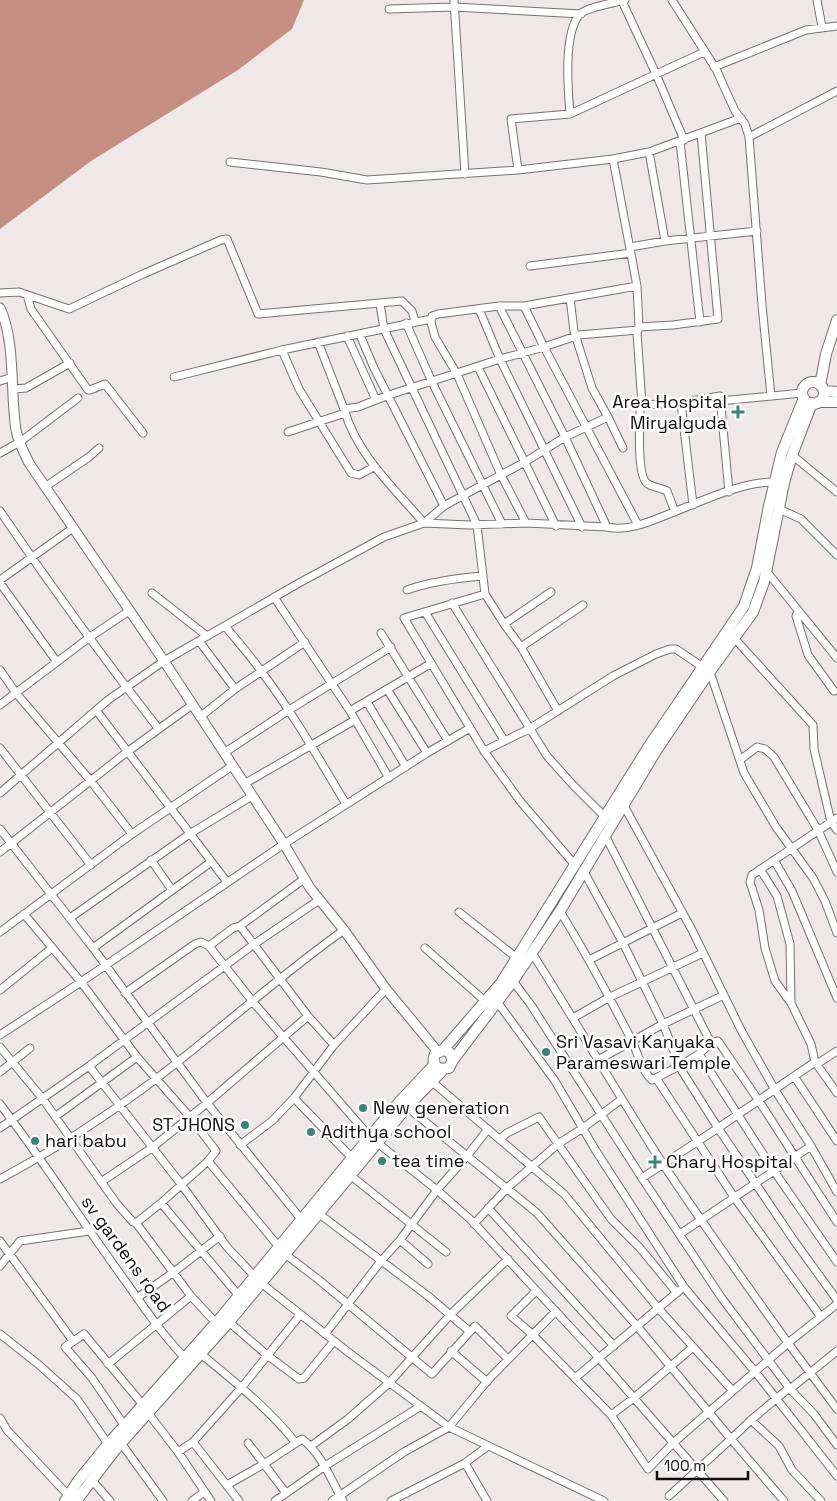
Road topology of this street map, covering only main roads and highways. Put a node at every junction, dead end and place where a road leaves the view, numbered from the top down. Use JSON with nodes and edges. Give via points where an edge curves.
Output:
{"nodes":[{"id":1,"x":837,"y":320,"type":"edge"},
{"id":2,"x":826,"y":354,"type":"junction"},
{"id":3,"x":822,"y":388,"type":"junction"},
{"id":4,"x":837,"y":392,"type":"edge"},
{"id":5,"x":809,"y":396,"type":"junction"},
{"id":6,"x":837,"y":402,"type":"edge"},
{"id":7,"x":780,"y":482,"type":"junction"},
{"id":8,"x":706,"y":669,"type":"junction"},
{"id":9,"x":579,"y":868,"type":"junction"},
{"id":10,"x":440,"y":1051,"type":"junction"},
{"id":11,"x":453,"y":1060,"type":"junction"},
{"id":12,"x":439,"y":1067,"type":"junction"},
{"id":13,"x":429,"y":1079,"type":"junction"},
{"id":14,"x":374,"y":1140,"type":"junction"},
{"id":15,"x":282,"y":1251,"type":"junction"},
{"id":16,"x":257,"y":1280,"type":"junction"},
{"id":17,"x":188,"y":1361,"type":"junction"},
{"id":18,"x":145,"y":1409,"type":"junction"},
{"id":19,"x":69,"y":1499,"type":"edge"}],
"edges":[{"from":1,"to":2,"type":"main road"},
{"from":2,"to":3,"type":"main road"},
{"from":2,"to":5,"type":"main road"},
{"from":3,"to":4,"type":"main road"},
{"from":3,"to":5,"type":"main road","via":[[823,397]]},
{"from":3,"to":5,"type":"main road","via":[[814,382]]},
{"from":5,"to":6,"type":"main road"},
{"from":5,"to":7,"type":"main road","via":[[792,455]]},
{"from":5,"to":7,"type":"main road","via":[[782,452]]},
{"from":7,"to":8,"type":"main road","via":[[748,598]]},
{"from":7,"to":8,"type":"main road","via":[[779,508],[767,572],[757,603],[735,639]]},
{"from":8,"to":9,"type":"main road","via":[[604,835]]},
{"from":8,"to":9,"type":"main road","via":[[604,816]]},
{"from":9,"to":10,"type":"main road","via":[[486,1002]]},
{"from":9,"to":11,"type":"main road","via":[[560,911],[498,1003]]},
{"from":10,"to":11,"type":"main road","via":[[449,1052]]},
{"from":10,"to":12,"type":"main road","via":[[434,1057]]},
{"from":11,"to":12,"type":"main road","via":[[451,1066]]},
{"from":12,"to":13,"type":"main road"},
{"from":13,"to":14,"type":"main road"},
{"from":13,"to":14,"type":"main road","via":[[400,1101]]},
{"from":14,"to":15,"type":"main road","via":[[350,1175]]},
{"from":14,"to":15,"type":"main road","via":[[352,1158],[301,1219]]},
{"from":15,"to":16,"type":"main road"},
{"from":16,"to":17,"type":"main road","via":[[239,1296]]},
{"from":16,"to":17,"type":"main road","via":[[229,1322],[201,1354]]},
{"from":17,"to":18,"type":"main road"},
{"from":18,"to":19,"type":"main road","via":[[91,1480]]},
{"from":18,"to":19,"type":"main road","via":[[124,1425]]}]}
